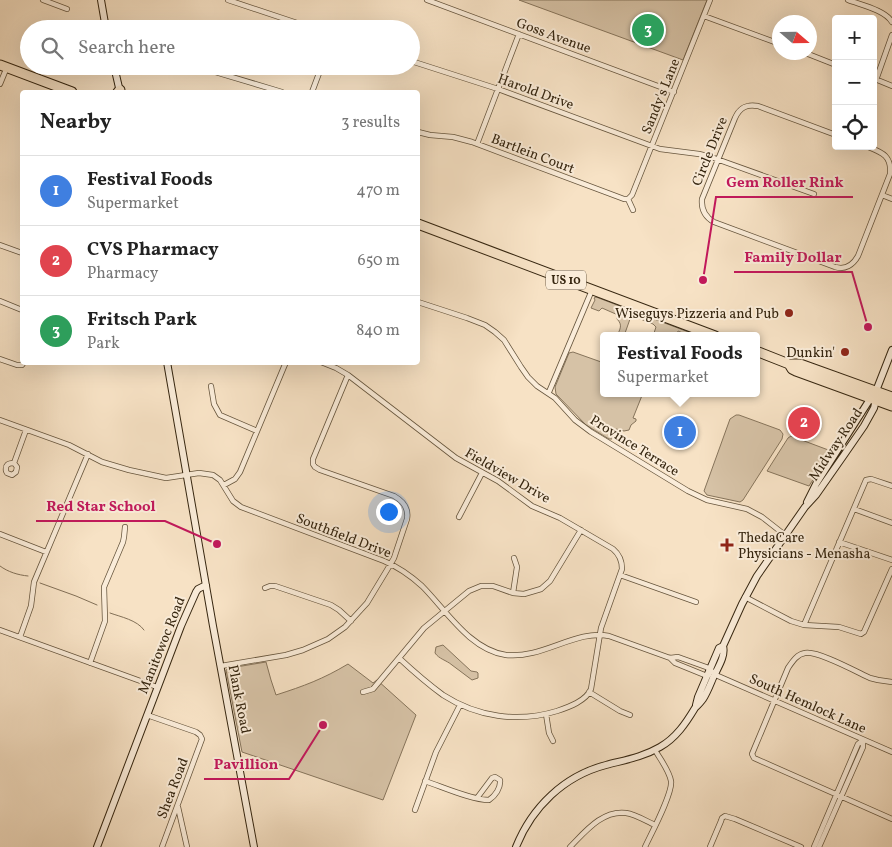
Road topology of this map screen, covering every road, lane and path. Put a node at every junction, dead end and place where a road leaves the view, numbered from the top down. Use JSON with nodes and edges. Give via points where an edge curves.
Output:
{"nodes":[{"id":1,"x":43,"y":0,"type":"edge"},
{"id":2,"x":101,"y":0,"type":"edge"},
{"id":3,"x":228,"y":0,"type":"edge"},
{"id":4,"x":427,"y":0,"type":"edge"},
{"id":5,"x":710,"y":0,"type":"edge"},
{"id":6,"x":848,"y":0,"type":"edge"},
{"id":7,"x":67,"y":9,"type":"dead end"},
{"id":8,"x":704,"y":16,"type":"junction"},
{"id":9,"x":104,"y":20,"type":"edge"},
{"id":10,"x":288,"y":20,"type":"edge"},
{"id":11,"x":892,"y":22,"type":"edge"},
{"id":12,"x":519,"y":34,"type":"junction"},
{"id":13,"x":892,"y":36,"type":"edge"},
{"id":14,"x":772,"y":41,"type":"edge"},
{"id":15,"x":817,"y":58,"type":"edge"},
{"id":16,"x":832,"y":63,"type":"edge"},
{"id":17,"x":420,"y":64,"type":"edge"},
{"id":18,"x":3,"y":66,"type":"edge"},
{"id":19,"x":20,"y":72,"type":"edge"},
{"id":20,"x":877,"y":72,"type":"edge"},
{"id":21,"x":27,"y":75,"type":"edge"},
{"id":22,"x":116,"y":75,"type":"edge"},
{"id":23,"x":225,"y":75,"type":"edge"},
{"id":24,"x":318,"y":75,"type":"edge"},
{"id":25,"x":877,"y":80,"type":"edge"},
{"id":26,"x":0,"y":84,"type":"edge"},
{"id":27,"x":892,"y":86,"type":"edge"},
{"id":28,"x":498,"y":89,"type":"junction"},
{"id":29,"x":67,"y":90,"type":"edge"},
{"id":30,"x":119,"y":90,"type":"edge"},
{"id":31,"x":275,"y":90,"type":"edge"},
{"id":32,"x":313,"y":90,"type":"edge"},
{"id":33,"x":674,"y":92,"type":"junction"},
{"id":34,"x":420,"y":132,"type":"edge"},
{"id":35,"x":832,"y":134,"type":"edge"},
{"id":36,"x":477,"y":144,"type":"junction"},
{"id":37,"x":652,"y":146,"type":"junction"},
{"id":38,"x":875,"y":150,"type":"edge"},
{"id":39,"x":718,"y":159,"type":"junction"},
{"id":40,"x":814,"y":194,"type":"dead end"},
{"id":41,"x":882,"y":195,"type":"junction"},
{"id":42,"x":628,"y":199,"type":"junction"},
{"id":43,"x":892,"y":199,"type":"edge"},
{"id":44,"x":633,"y":210,"type":"dead end"},
{"id":45,"x":420,"y":225,"type":"edge"},
{"id":46,"x":0,"y":245,"type":"edge"},
{"id":47,"x":20,"y":252,"type":"edge"},
{"id":48,"x":592,"y":290,"type":"junction"},
{"id":49,"x":0,"y":301,"type":"edge"},
{"id":50,"x":420,"y":303,"type":"edge"},
{"id":51,"x":20,"y":309,"type":"edge"},
{"id":52,"x":704,"y":332,"type":"edge"},
{"id":53,"x":892,"y":350,"type":"edge"},
{"id":54,"x":760,"y":353,"type":"edge"},
{"id":55,"x":0,"y":359,"type":"edge"},
{"id":56,"x":20,"y":364,"type":"edge"},
{"id":57,"x":168,"y":365,"type":"edge"},
{"id":58,"x":285,"y":365,"type":"edge"},
{"id":59,"x":328,"y":365,"type":"edge"},
{"id":60,"x":348,"y":375,"type":"junction"},
{"id":61,"x":211,"y":386,"type":"dead end"},
{"id":62,"x":549,"y":392,"type":"junction"},
{"id":63,"x":874,"y":397,"type":"junction"},
{"id":64,"x":892,"y":397,"type":"edge"},
{"id":65,"x":892,"y":406,"type":"edge"},
{"id":66,"x":0,"y":420,"type":"edge"},
{"id":67,"x":26,"y":430,"type":"junction"},
{"id":68,"x":257,"y":431,"type":"junction"},
{"id":69,"x":88,"y":454,"type":"junction"},
{"id":70,"x":14,"y":463,"type":"dead end"},
{"id":71,"x":482,"y":472,"type":"junction"},
{"id":72,"x":187,"y":475,"type":"junction"},
{"id":73,"x":224,"y":485,"type":"junction"},
{"id":74,"x":892,"y":486,"type":"edge"},
{"id":75,"x":854,"y":509,"type":"junction"},
{"id":76,"x":459,"y":517,"type":"dead end"},
{"id":77,"x":892,"y":523,"type":"edge"},
{"id":78,"x":125,"y":527,"type":"dead end"},
{"id":79,"x":581,"y":530,"type":"junction"},
{"id":80,"x":0,"y":534,"type":"edge"},
{"id":81,"x":786,"y":535,"type":"junction"},
{"id":82,"x":840,"y":542,"type":"junction"},
{"id":83,"x":46,"y":552,"type":"junction"},
{"id":84,"x":514,"y":558,"type":"dead end"},
{"id":85,"x":892,"y":560,"type":"edge"},
{"id":86,"x":391,"y":564,"type":"junction"},
{"id":87,"x":892,"y":569,"type":"edge"},
{"id":88,"x":620,"y":575,"type":"junction"},
{"id":89,"x":206,"y":585,"type":"junction"},
{"id":90,"x":265,"y":588,"type":"dead end"},
{"id":91,"x":513,"y":593,"type":"junction"},
{"id":92,"x":745,"y":597,"type":"junction"},
{"id":93,"x":696,"y":602,"type":"dead end"},
{"id":94,"x":445,"y":611,"type":"junction"},
{"id":95,"x":351,"y":621,"type":"junction"},
{"id":96,"x":804,"y":625,"type":"junction"},
{"id":97,"x":0,"y":630,"type":"edge"},
{"id":98,"x":600,"y":634,"type":"junction"},
{"id":99,"x":20,"y":637,"type":"junction"},
{"id":100,"x":399,"y":658,"type":"junction"},
{"id":101,"x":670,"y":658,"type":"junction"},
{"id":102,"x":90,"y":662,"type":"junction"},
{"id":103,"x":221,"y":666,"type":"junction"},
{"id":104,"x":712,"y":672,"type":"junction"},
{"id":105,"x":707,"y":676,"type":"junction"},
{"id":106,"x":892,"y":682,"type":"edge"},
{"id":107,"x":157,"y":687,"type":"junction"},
{"id":108,"x":363,"y":692,"type":"dead end"},
{"id":109,"x":590,"y":692,"type":"junction"},
{"id":110,"x":774,"y":701,"type":"junction"},
{"id":111,"x":460,"y":705,"type":"junction"},
{"id":112,"x":696,"y":706,"type":"junction"},
{"id":113,"x":546,"y":714,"type":"junction"},
{"id":114,"x":147,"y":715,"type":"junction"},
{"id":115,"x":630,"y":715,"type":"dead end"},
{"id":116,"x":863,"y":740,"type":"junction"},
{"id":117,"x":553,"y":742,"type":"dead end"},
{"id":118,"x":655,"y":750,"type":"junction"},
{"id":119,"x":892,"y":752,"type":"edge"},
{"id":120,"x":426,"y":781,"type":"junction"},
{"id":121,"x":839,"y":796,"type":"junction"},
{"id":122,"x":477,"y":798,"type":"junction"},
{"id":123,"x":178,"y":806,"type":"junction"},
{"id":124,"x":416,"y":810,"type":"dead end"},
{"id":125,"x":892,"y":819,"type":"edge"},
{"id":126,"x":655,"y":825,"type":"junction"},
{"id":127,"x":97,"y":847,"type":"edge"},
{"id":128,"x":162,"y":847,"type":"edge"},
{"id":129,"x":187,"y":847,"type":"edge"},
{"id":130,"x":254,"y":847,"type":"edge"},
{"id":131,"x":516,"y":847,"type":"edge"},
{"id":132,"x":570,"y":847,"type":"edge"},
{"id":133,"x":645,"y":847,"type":"edge"},
{"id":134,"x":710,"y":847,"type":"edge"},
{"id":135,"x":801,"y":847,"type":"edge"},
{"id":136,"x":814,"y":847,"type":"edge"},
{"id":137,"x":819,"y":847,"type":"edge"}],
"edges":[{"from":1,"to":7,"type":"street"},
{"from":2,"to":9,"type":"street"},
{"from":3,"to":10,"type":"street"},
{"from":4,"to":12,"type":"street","name":"Goss Avenue"},
{"from":5,"to":8,"type":"street","name":"Sandy's Lane"},
{"from":6,"to":11,"type":"street","via":[[883,13]]},
{"from":8,"to":14,"type":"street"},
{"from":8,"to":33,"type":"street","name":"Sandy's Lane"},
{"from":12,"to":28,"type":"street"},
{"from":12,"to":33,"type":"street","name":"Goss Avenue"},
{"from":13,"to":20,"type":"street"},
{"from":15,"to":16,"type":"street"},
{"from":17,"to":28,"type":"street","name":"Harold Drive"},
{"from":18,"to":19,"type":"highway"},
{"from":18,"to":26,"type":"street"},
{"from":21,"to":29,"type":"highway"},
{"from":22,"to":30,"type":"street"},
{"from":23,"to":31,"type":"street"},
{"from":24,"to":32,"type":"street"},
{"from":25,"to":27,"type":"street"},
{"from":28,"to":36,"type":"street"},
{"from":28,"to":37,"type":"street","name":"Harold Drive"},
{"from":33,"to":37,"type":"street","name":"Sandy's Lane"},
{"from":34,"to":36,"type":"street","name":"Bartlein Court"},
{"from":35,"to":39,"type":"street","name":"Circle Drive","via":[[758,106],[748,106],[737,114]]},
{"from":36,"to":42,"type":"street","name":"Bartlein Court"},
{"from":37,"to":39,"type":"street","name":"Harold Drive"},
{"from":37,"to":42,"type":"street","name":"Sandy's Lane"},
{"from":38,"to":41,"type":"street","name":"Circle Drive","via":[[882,153],[890,165]]},
{"from":39,"to":40,"type":"street","name":"Harold Drive"},
{"from":39,"to":41,"type":"street","name":"Circle Drive","via":[[702,199],[708,218],[839,268],[847,267],[856,260]]},
{"from":41,"to":43,"type":"street"},
{"from":42,"to":44,"type":"street"},
{"from":45,"to":48,"type":"highway","number":"US 10"},
{"from":46,"to":47,"type":"street"},
{"from":48,"to":52,"type":"highway","number":"US 10"},
{"from":48,"to":62,"type":"street"},
{"from":49,"to":51,"type":"street"},
{"from":50,"to":62,"type":"street","name":"Province Terrace","via":[[467,318],[495,332],[508,345],[528,377]]},
{"from":53,"to":63,"type":"street","name":"Midway Road"},
{"from":54,"to":63,"type":"highway","via":[[789,364],[796,371]]},
{"from":55,"to":56,"type":"street"},
{"from":57,"to":72,"type":"street"},
{"from":58,"to":68,"type":"street"},
{"from":59,"to":60,"type":"street","name":"Fieldview Drive"},
{"from":60,"to":71,"type":"street","name":"Fieldview Drive","via":[[456,458]]},
{"from":60,"to":86,"type":"street","via":[[313,464],[320,470],[394,496],[405,505],[407,519]]},
{"from":61,"to":68,"type":"street","via":[[220,415]]},
{"from":62,"to":81,"type":"street","name":"Province Terrace","via":[[575,420],[627,455],[707,500],[736,506],[762,517]]},
{"from":63,"to":64,"type":"highway"},
{"from":63,"to":65,"type":"highway"},
{"from":63,"to":81,"type":"street","name":"Midway Road","via":[[874,408],[856,437]]},
{"from":66,"to":67,"type":"street","name":"Southfield Drive"},
{"from":67,"to":69,"type":"street","name":"Southfield Drive"},
{"from":67,"to":70,"type":"street"},
{"from":68,"to":73,"type":"street","via":[[238,476]]},
{"from":69,"to":72,"type":"street","name":"Southfield Drive","via":[[102,462],[157,477]]},
{"from":69,"to":83,"type":"street"},
{"from":71,"to":76,"type":"street"},
{"from":71,"to":79,"type":"street","name":"Fieldview Drive","via":[[532,506]]},
{"from":72,"to":73,"type":"street","name":"Southfield Drive","via":[[213,475]]},
{"from":72,"to":89,"type":"street"},
{"from":73,"to":86,"type":"street","name":"Southfield Drive","via":[[241,507]]},
{"from":74,"to":75,"type":"street","via":[[867,479]]},
{"from":75,"to":77,"type":"street"},
{"from":75,"to":82,"type":"street"},
{"from":78,"to":102,"type":"street","via":[[123,542],[104,587],[105,621]]},
{"from":79,"to":88,"type":"street","name":"Fieldview Drive","via":[[616,552],[622,564]]},
{"from":79,"to":91,"type":"street","via":[[547,584],[524,594]]},
{"from":80,"to":83,"type":"street"},
{"from":81,"to":92,"type":"street","name":"Midway Road"},
{"from":82,"to":85,"type":"street"},
{"from":82,"to":96,"type":"street"},
{"from":83,"to":99,"type":"street","via":[[34,582],[31,606]]},
{"from":84,"to":91,"type":"street","via":[[518,568]]},
{"from":86,"to":94,"type":"street","name":"Southfield Drive","via":[[417,582]]},
{"from":86,"to":95,"type":"street","via":[[367,603]]},
{"from":87,"to":96,"type":"street","via":[[863,633],[839,627]]},
{"from":88,"to":93,"type":"street"},
{"from":88,"to":98,"type":"street","name":"Fieldview Drive"},
{"from":89,"to":103,"type":"street","name":"Plank Road"},
{"from":89,"to":107,"type":"street","name":"Manitowoc Road","via":[[193,597]]},
{"from":90,"to":95,"type":"street","via":[[276,586],[331,606]]},
{"from":91,"to":94,"type":"street","via":[[496,586],[481,586],[469,591]]},
{"from":92,"to":96,"type":"street"},
{"from":92,"to":104,"type":"street","name":"Midway Road"},
{"from":94,"to":98,"type":"street","name":"Southfield Drive","via":[[475,642],[492,652],[506,655],[528,654]]},
{"from":94,"to":100,"type":"street","via":[[424,628]]},
{"from":95,"to":103,"type":"street","via":[[328,639],[303,650]]},
{"from":97,"to":99,"type":"street"},
{"from":98,"to":101,"type":"street","name":"Southfield Drive"},
{"from":98,"to":109,"type":"street","name":"Fieldview Drive"},
{"from":99,"to":102,"type":"street"},
{"from":100,"to":108,"type":"street","via":[[373,689]]},
{"from":100,"to":111,"type":"street"},
{"from":101,"to":104,"type":"street","name":"Southfield Drive","via":[[678,657]]},
{"from":101,"to":105,"type":"street","name":"Southfield Drive"},
{"from":102,"to":107,"type":"street"},
{"from":103,"to":130,"type":"street","name":"Plank Road"},
{"from":104,"to":105,"type":"street","name":"Midway Road"},
{"from":104,"to":110,"type":"street","name":"South Hemlock Lane"},
{"from":104,"to":112,"type":"street","name":"Midway Road","via":[[703,700]]},
{"from":105,"to":112,"type":"street","name":"Midway Road"},
{"from":106,"to":110,"type":"street","via":[[870,678],[818,654],[805,652],[791,662]]},
{"from":107,"to":114,"type":"street","name":"Manitowoc Road"},
{"from":109,"to":113,"type":"street","via":[[576,703]]},
{"from":109,"to":115,"type":"street"},
{"from":110,"to":116,"type":"street","name":"South Hemlock Lane"},
{"from":110,"to":121,"type":"street","via":[[752,757]]},
{"from":111,"to":113,"type":"street","via":[[503,717]]},
{"from":111,"to":120,"type":"street","via":[[436,752]]},
{"from":112,"to":118,"type":"street","name":"Midway Road","via":[[679,731]]},
{"from":113,"to":117,"type":"street"},
{"from":114,"to":123,"type":"street","name":"Shea Road","via":[[196,732],[201,737]]},
{"from":114,"to":127,"type":"street","name":"Manitowoc Road"},
{"from":116,"to":119,"type":"street","name":"South Hemlock Lane"},
{"from":116,"to":121,"type":"street"},
{"from":118,"to":126,"type":"street","via":[[670,776],[671,786]]},
{"from":118,"to":131,"type":"street","name":"Midway Road","via":[[638,758],[585,772],[565,784],[539,807]]},
{"from":120,"to":122,"type":"street"},
{"from":120,"to":124,"type":"street"},
{"from":121,"to":125,"type":"street"},
{"from":121,"to":136,"type":"street"},
{"from":121,"to":137,"type":"street"},
{"from":122,"to":122,"type":"street","via":[[491,799],[500,787],[500,780],[492,778]]},
{"from":123,"to":128,"type":"street","name":"Shea Road"},
{"from":123,"to":129,"type":"street"},
{"from":126,"to":132,"type":"street","via":[[627,813],[610,814]]},
{"from":126,"to":133,"type":"street"},
{"from":134,"to":135,"type":"street","via":[[725,816]]}]}
